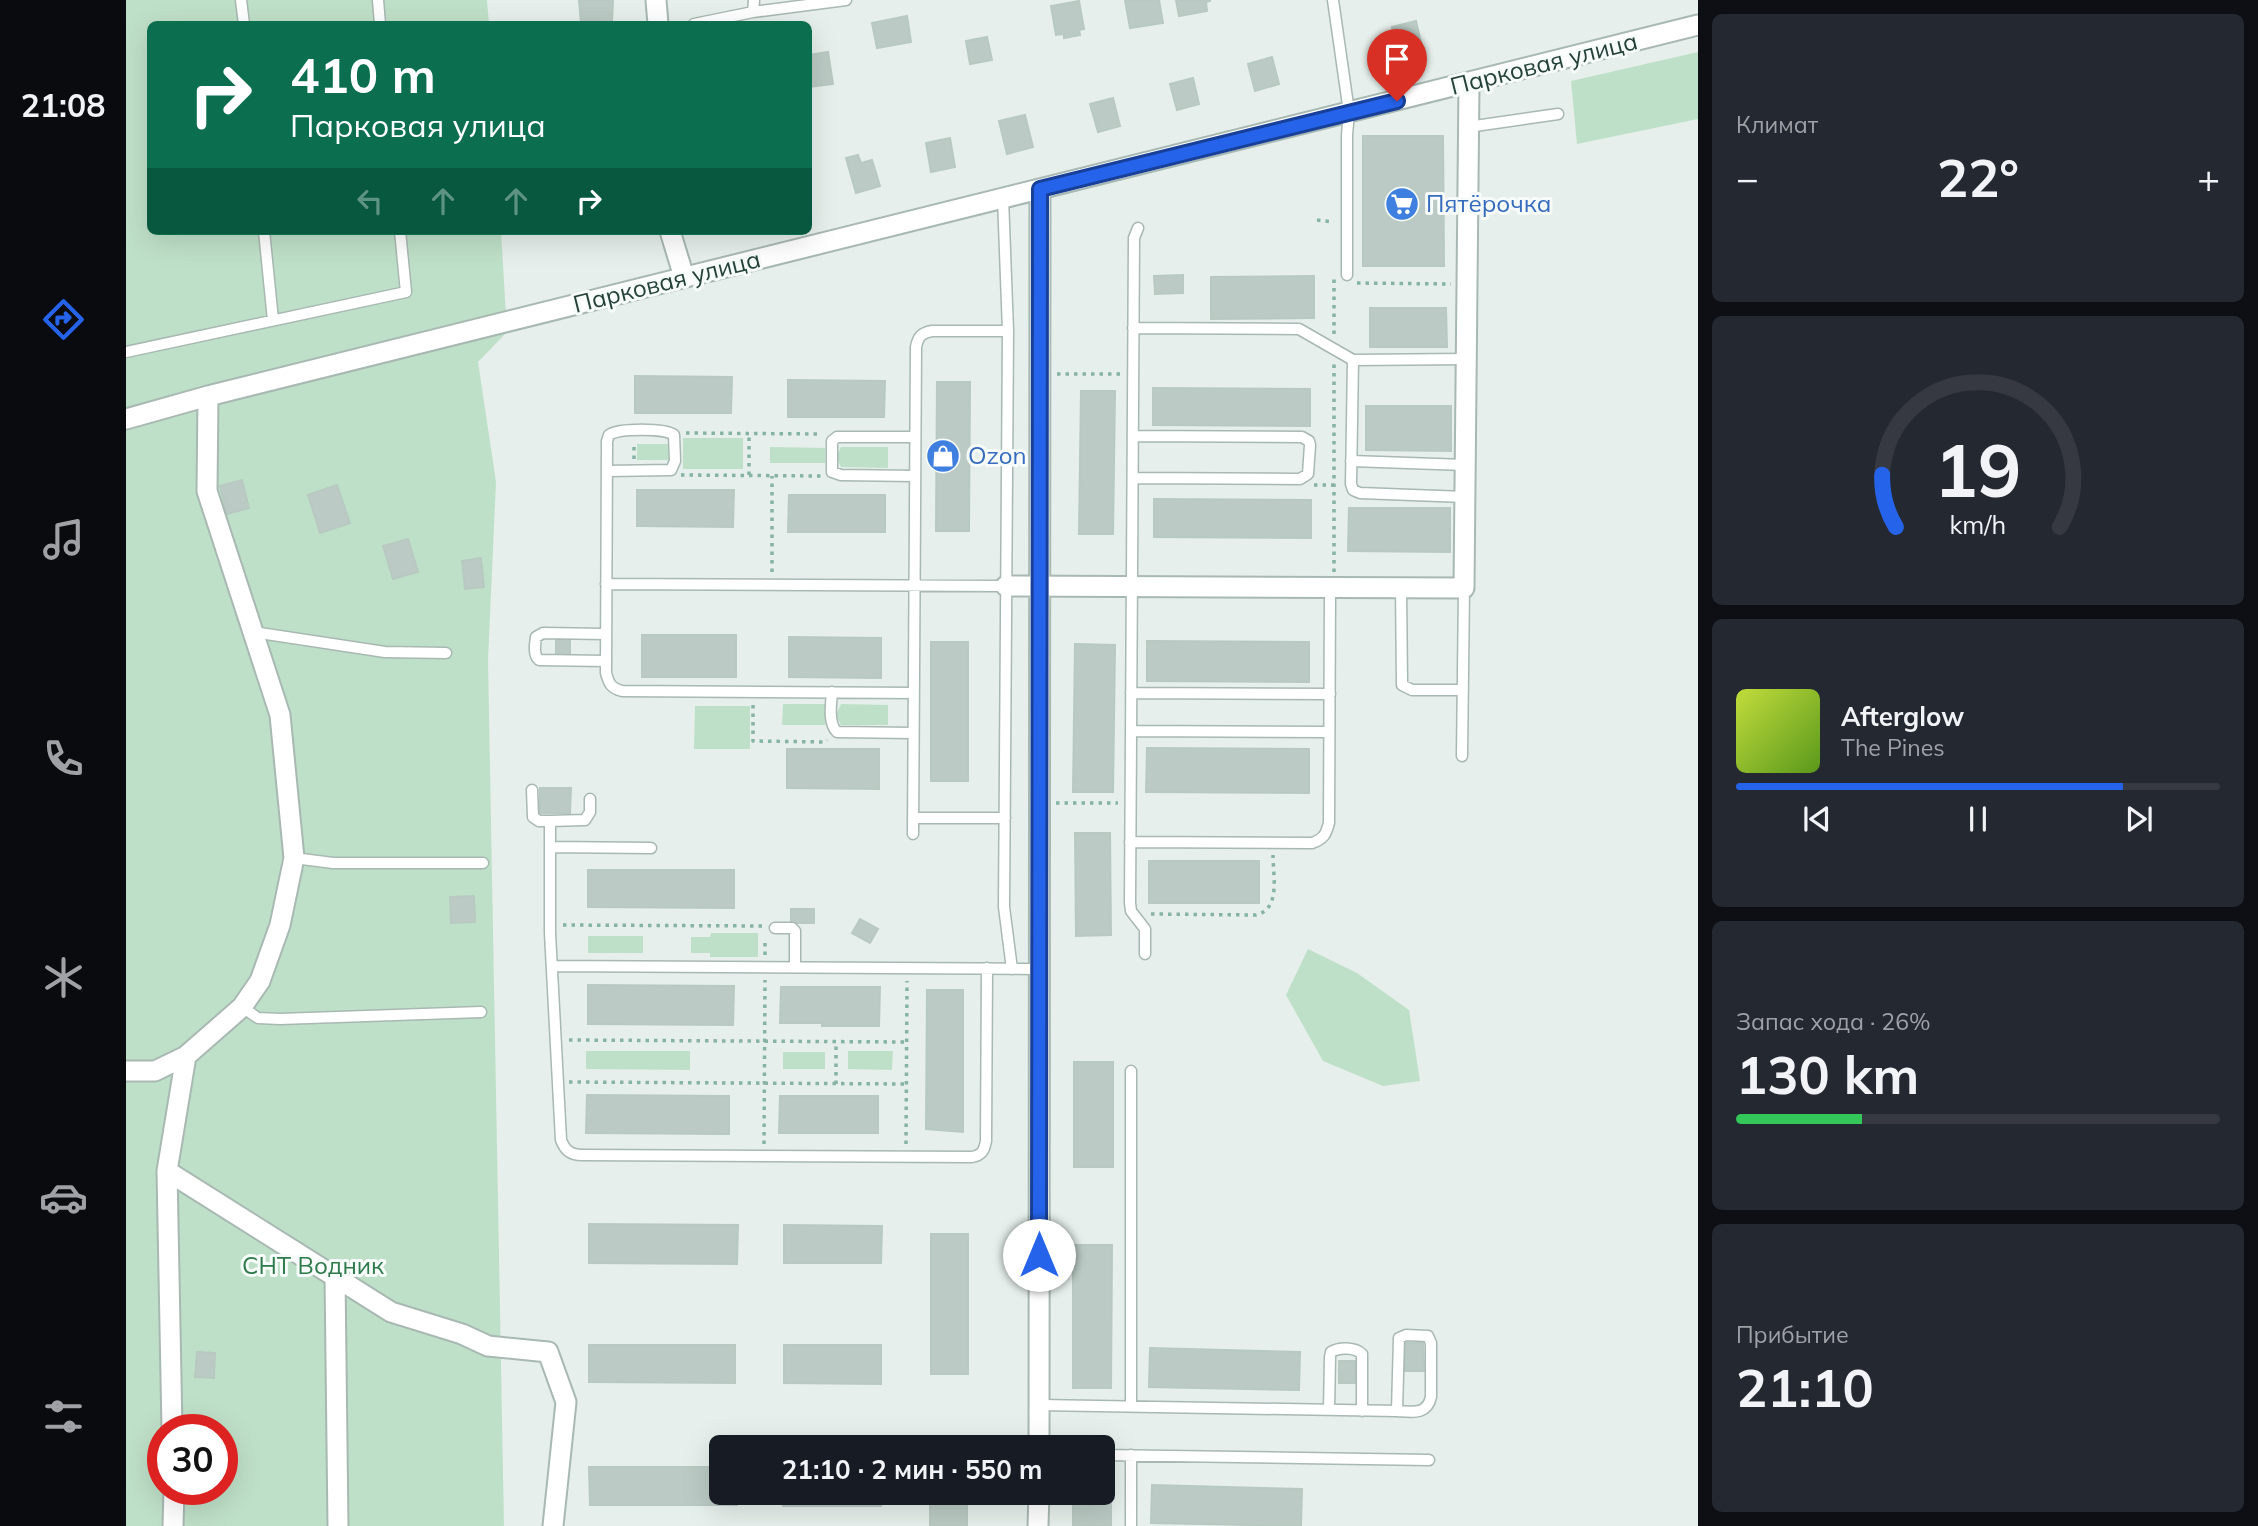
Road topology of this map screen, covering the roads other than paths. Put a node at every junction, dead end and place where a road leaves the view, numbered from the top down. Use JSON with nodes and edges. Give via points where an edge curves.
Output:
{"nodes":[{"id":1,"x":241,"y":0,"type":"edge"},
{"id":2,"x":378,"y":0,"type":"edge"},
{"id":3,"x":656,"y":0,"type":"edge"},
{"id":4,"x":754,"y":0,"type":"edge"},
{"id":5,"x":846,"y":0,"type":"edge"},
{"id":6,"x":1333,"y":0,"type":"edge"},
{"id":7,"x":753,"y":12,"type":"junction"},
{"id":8,"x":244,"y":21,"type":"edge"},
{"id":9,"x":380,"y":21,"type":"edge"},
{"id":10,"x":658,"y":21,"type":"edge"},
{"id":11,"x":709,"y":21,"type":"edge"},
{"id":12,"x":1698,"y":25,"type":"edge"},
{"id":13,"x":1469,"y":83,"type":"junction"},
{"id":14,"x":1349,"y":112,"type":"junction"},
{"id":15,"x":1558,"y":114,"type":"dead end"},
{"id":16,"x":1468,"y":127,"type":"junction"},
{"id":17,"x":1040,"y":189,"type":"junction"},
{"id":18,"x":1003,"y":198,"type":"junction"},
{"id":19,"x":1138,"y":228,"type":"dead end"},
{"id":20,"x":264,"y":235,"type":"edge"},
{"id":21,"x":400,"y":235,"type":"edge"},
{"id":22,"x":671,"y":235,"type":"edge"},
{"id":23,"x":684,"y":277,"type":"junction"},
{"id":24,"x":1348,"y":279,"type":"road end"},
{"id":25,"x":273,"y":320,"type":"junction"},
{"id":26,"x":1133,"y":328,"type":"junction"},
{"id":27,"x":1008,"y":331,"type":"junction"},
{"id":28,"x":126,"y":352,"type":"edge"},
{"id":29,"x":1466,"y":359,"type":"junction"},
{"id":30,"x":1353,"y":360,"type":"junction"},
{"id":31,"x":208,"y":396,"type":"junction"},
{"id":32,"x":126,"y":419,"type":"edge"},
{"id":33,"x":1133,"y":436,"type":"junction"},
{"id":34,"x":915,"y":437,"type":"junction"},
{"id":35,"x":1351,"y":461,"type":"junction"},
{"id":36,"x":1465,"y":465,"type":"junction"},
{"id":37,"x":607,"y":471,"type":"junction"},
{"id":38,"x":915,"y":476,"type":"junction"},
{"id":39,"x":1133,"y":478,"type":"junction"},
{"id":40,"x":1465,"y":497,"type":"junction"},
{"id":41,"x":606,"y":584,"type":"junction"},
{"id":42,"x":914,"y":586,"type":"junction"},
{"id":43,"x":1006,"y":586,"type":"junction"},
{"id":44,"x":1041,"y":586,"type":"junction"},
{"id":45,"x":1132,"y":587,"type":"junction"},
{"id":46,"x":1332,"y":588,"type":"junction"},
{"id":47,"x":1401,"y":588,"type":"junction"},
{"id":48,"x":1464,"y":588,"type":"junction"},
{"id":49,"x":253,"y":632,"type":"junction"},
{"id":50,"x":606,"y":634,"type":"junction"},
{"id":51,"x":446,"y":653,"type":"dead end"},
{"id":52,"x":606,"y":661,"type":"junction"},
{"id":53,"x":1463,"y":690,"type":"junction"},
{"id":54,"x":832,"y":692,"type":"junction"},
{"id":55,"x":914,"y":693,"type":"junction"},
{"id":56,"x":1131,"y":693,"type":"junction"},
{"id":57,"x":1330,"y":694,"type":"junction"},
{"id":58,"x":1131,"y":731,"type":"junction"},
{"id":59,"x":1329,"y":732,"type":"junction"},
{"id":60,"x":913,"y":733,"type":"junction"},
{"id":61,"x":1462,"y":756,"type":"dead end"},
{"id":62,"x":533,"y":790,"type":"dead end"},
{"id":63,"x":590,"y":799,"type":"dead end"},
{"id":64,"x":913,"y":818,"type":"junction"},
{"id":65,"x":1005,"y":818,"type":"junction"},
{"id":66,"x":550,"y":821,"type":"junction"},
{"id":67,"x":913,"y":834,"type":"dead end"},
{"id":68,"x":1130,"y":842,"type":"junction"},
{"id":69,"x":550,"y":847,"type":"junction"},
{"id":70,"x":651,"y":848,"type":"dead end"},
{"id":71,"x":294,"y":858,"type":"junction"},
{"id":72,"x":483,"y":863,"type":"dead end"},
{"id":73,"x":775,"y":928,"type":"dead end"},
{"id":74,"x":1145,"y":954,"type":"dead end"},
{"id":75,"x":552,"y":966,"type":"junction"},
{"id":76,"x":795,"y":967,"type":"junction"},
{"id":77,"x":987,"y":968,"type":"junction"},
{"id":78,"x":1012,"y":968,"type":"junction"},
{"id":79,"x":1040,"y":969,"type":"junction"},
{"id":80,"x":242,"y":1007,"type":"junction"},
{"id":81,"x":481,"y":1012,"type":"dead end"},
{"id":82,"x":186,"y":1056,"type":"junction"},
{"id":83,"x":126,"y":1071,"type":"edge"},
{"id":84,"x":1131,"y":1071,"type":"dead end"},
{"id":85,"x":167,"y":1171,"type":"junction"},
{"id":86,"x":335,"y":1277,"type":"junction"},
{"id":87,"x":1039,"y":1405,"type":"junction"},
{"id":88,"x":1131,"y":1407,"type":"junction"},
{"id":89,"x":1329,"y":1410,"type":"junction"},
{"id":90,"x":1362,"y":1411,"type":"junction"},
{"id":91,"x":1397,"y":1411,"type":"junction"},
{"id":92,"x":172,"y":1414,"type":"edge"},
{"id":93,"x":1039,"y":1435,"type":"edge"},
{"id":94,"x":1115,"y":1455,"type":"edge"},
{"id":95,"x":1131,"y":1455,"type":"junction"},
{"id":96,"x":1429,"y":1460,"type":"dead end"},
{"id":97,"x":174,"y":1505,"type":"edge"},
{"id":98,"x":1039,"y":1505,"type":"edge"},
{"id":99,"x":173,"y":1526,"type":"edge"},
{"id":100,"x":338,"y":1526,"type":"edge"},
{"id":101,"x":553,"y":1526,"type":"edge"},
{"id":102,"x":1038,"y":1526,"type":"edge"},
{"id":103,"x":1131,"y":1526,"type":"edge"}],
"edges":[{"from":1,"to":8,"type":"lane"},
{"from":2,"to":9,"type":"lane"},
{"from":3,"to":10,"type":"street"},
{"from":4,"to":7,"type":"lane"},
{"from":5,"to":7,"type":"lane"},
{"from":6,"to":14,"type":"lane"},
{"from":7,"to":11,"type":"lane"},
{"from":12,"to":13,"type":"street","name":"Парковая улица"},
{"from":13,"to":14,"type":"street","name":"Парковая улица"},
{"from":13,"to":16,"type":"street"},
{"from":14,"to":17,"type":"street","name":"Парковая улица"},
{"from":14,"to":24,"type":"lane"},
{"from":15,"to":16,"type":"lane"},
{"from":16,"to":29,"type":"street"},
{"from":17,"to":18,"type":"street","name":"Парковая улица"},
{"from":17,"to":44,"type":"street"},
{"from":18,"to":23,"type":"street","name":"Парковая улица"},
{"from":18,"to":27,"type":"lane"},
{"from":19,"to":26,"type":"lane"},
{"from":20,"to":25,"type":"lane"},
{"from":21,"to":25,"type":"lane","via":[[405,292]]},
{"from":22,"to":23,"type":"street"},
{"from":23,"to":31,"type":"street","name":"Парковая улица"},
{"from":25,"to":28,"type":"lane"},
{"from":26,"to":30,"type":"lane","via":[[1299,329]]},
{"from":26,"to":33,"type":"lane"},
{"from":27,"to":34,"type":"lane","via":[[932,331],[918,338]]},
{"from":27,"to":43,"type":"lane"},
{"from":29,"to":30,"type":"lane"},
{"from":29,"to":36,"type":"street"},
{"from":30,"to":35,"type":"lane"},
{"from":31,"to":32,"type":"street","name":"Парковая улица"},
{"from":31,"to":49,"type":"street","via":[[207,491]]},
{"from":33,"to":39,"type":"lane"},
{"from":33,"to":39,"type":"lane","via":[[1302,437],[1309,441],[1308,474],[1300,479]]},
{"from":34,"to":38,"type":"lane"},
{"from":34,"to":38,"type":"lane","via":[[843,436],[832,441],[832,472]]},
{"from":35,"to":36,"type":"lane"},
{"from":35,"to":40,"type":"lane","via":[[1351,484],[1360,493]]},
{"from":36,"to":40,"type":"street"},
{"from":37,"to":37,"type":"lane","via":[[609,435],[614,431],[674,435],[671,470]]},
{"from":37,"to":41,"type":"lane"},
{"from":38,"to":42,"type":"lane"},
{"from":39,"to":45,"type":"lane"},
{"from":40,"to":48,"type":"street"},
{"from":41,"to":42,"type":"lane"},
{"from":41,"to":50,"type":"lane"},
{"from":42,"to":43,"type":"lane"},
{"from":42,"to":55,"type":"lane"},
{"from":43,"to":44,"type":"street"},
{"from":43,"to":65,"type":"lane"},
{"from":44,"to":45,"type":"street"},
{"from":44,"to":79,"type":"street"},
{"from":45,"to":46,"type":"street"},
{"from":45,"to":56,"type":"lane"},
{"from":46,"to":47,"type":"street"},
{"from":46,"to":57,"type":"lane"},
{"from":47,"to":48,"type":"street"},
{"from":47,"to":53,"type":"lane","via":[[1402,685],[1412,690]]},
{"from":48,"to":53,"type":"lane"},
{"from":49,"to":51,"type":"lane","via":[[385,652]]},
{"from":49,"to":71,"type":"street","via":[[280,715]]},
{"from":50,"to":52,"type":"lane"},
{"from":50,"to":52,"type":"lane","via":[[542,633],[535,642],[539,660]]},
{"from":52,"to":54,"type":"lane","via":[[609,684],[622,691]]},
{"from":53,"to":61,"type":"lane"},
{"from":54,"to":55,"type":"lane"},
{"from":54,"to":60,"type":"lane","via":[[831,721],[837,732]]},
{"from":55,"to":60,"type":"lane"},
{"from":56,"to":57,"type":"lane"},
{"from":56,"to":58,"type":"lane"},
{"from":57,"to":59,"type":"lane"},
{"from":58,"to":59,"type":"lane"},
{"from":58,"to":68,"type":"lane"},
{"from":59,"to":68,"type":"lane","via":[[1329,823],[1320,841]]},
{"from":60,"to":64,"type":"lane"},
{"from":62,"to":66,"type":"lane","via":[[533,817]]},
{"from":63,"to":66,"type":"lane","via":[[586,820]]},
{"from":64,"to":65,"type":"lane"},
{"from":64,"to":67,"type":"lane"},
{"from":65,"to":78,"type":"lane","via":[[1004,907]]},
{"from":66,"to":69,"type":"lane"},
{"from":68,"to":74,"type":"lane","via":[[1130,903],[1145,929]]},
{"from":69,"to":70,"type":"lane"},
{"from":69,"to":75,"type":"lane"},
{"from":71,"to":72,"type":"lane","via":[[333,863]]},
{"from":71,"to":80,"type":"street","via":[[280,925],[260,981]]},
{"from":73,"to":76,"type":"lane","via":[[794,931]]},
{"from":75,"to":76,"type":"lane"},
{"from":75,"to":77,"type":"lane","via":[[561,1140],[570,1153],[906,1157],[972,1157],[984,1150]]},
{"from":76,"to":77,"type":"lane"},
{"from":77,"to":78,"type":"lane"},
{"from":78,"to":79,"type":"lane"},
{"from":79,"to":87,"type":"street"},
{"from":80,"to":81,"type":"lane","via":[[258,1018],[280,1019]]},
{"from":80,"to":82,"type":"street"},
{"from":82,"to":83,"type":"street","via":[[155,1072]]},
{"from":82,"to":85,"type":"street"},
{"from":84,"to":88,"type":"lane"},
{"from":85,"to":86,"type":"street"},
{"from":85,"to":92,"type":"street"},
{"from":86,"to":100,"type":"street"},
{"from":86,"to":101,"type":"street","via":[[391,1312],[488,1346],[548,1352],[566,1402]]},
{"from":87,"to":88,"type":"lane"},
{"from":87,"to":93,"type":"street"},
{"from":88,"to":89,"type":"lane"},
{"from":89,"to":90,"type":"lane"},
{"from":89,"to":90,"type":"lane","via":[[1331,1352],[1355,1349],[1363,1359]]},
{"from":90,"to":91,"type":"lane"},
{"from":91,"to":91,"type":"lane","via":[[1419,1412],[1429,1406],[1428,1336],[1399,1338]]},
{"from":94,"to":95,"type":"lane"},
{"from":95,"to":96,"type":"lane"},
{"from":95,"to":103,"type":"lane"},
{"from":97,"to":99,"type":"street"},
{"from":98,"to":102,"type":"street"}]}
